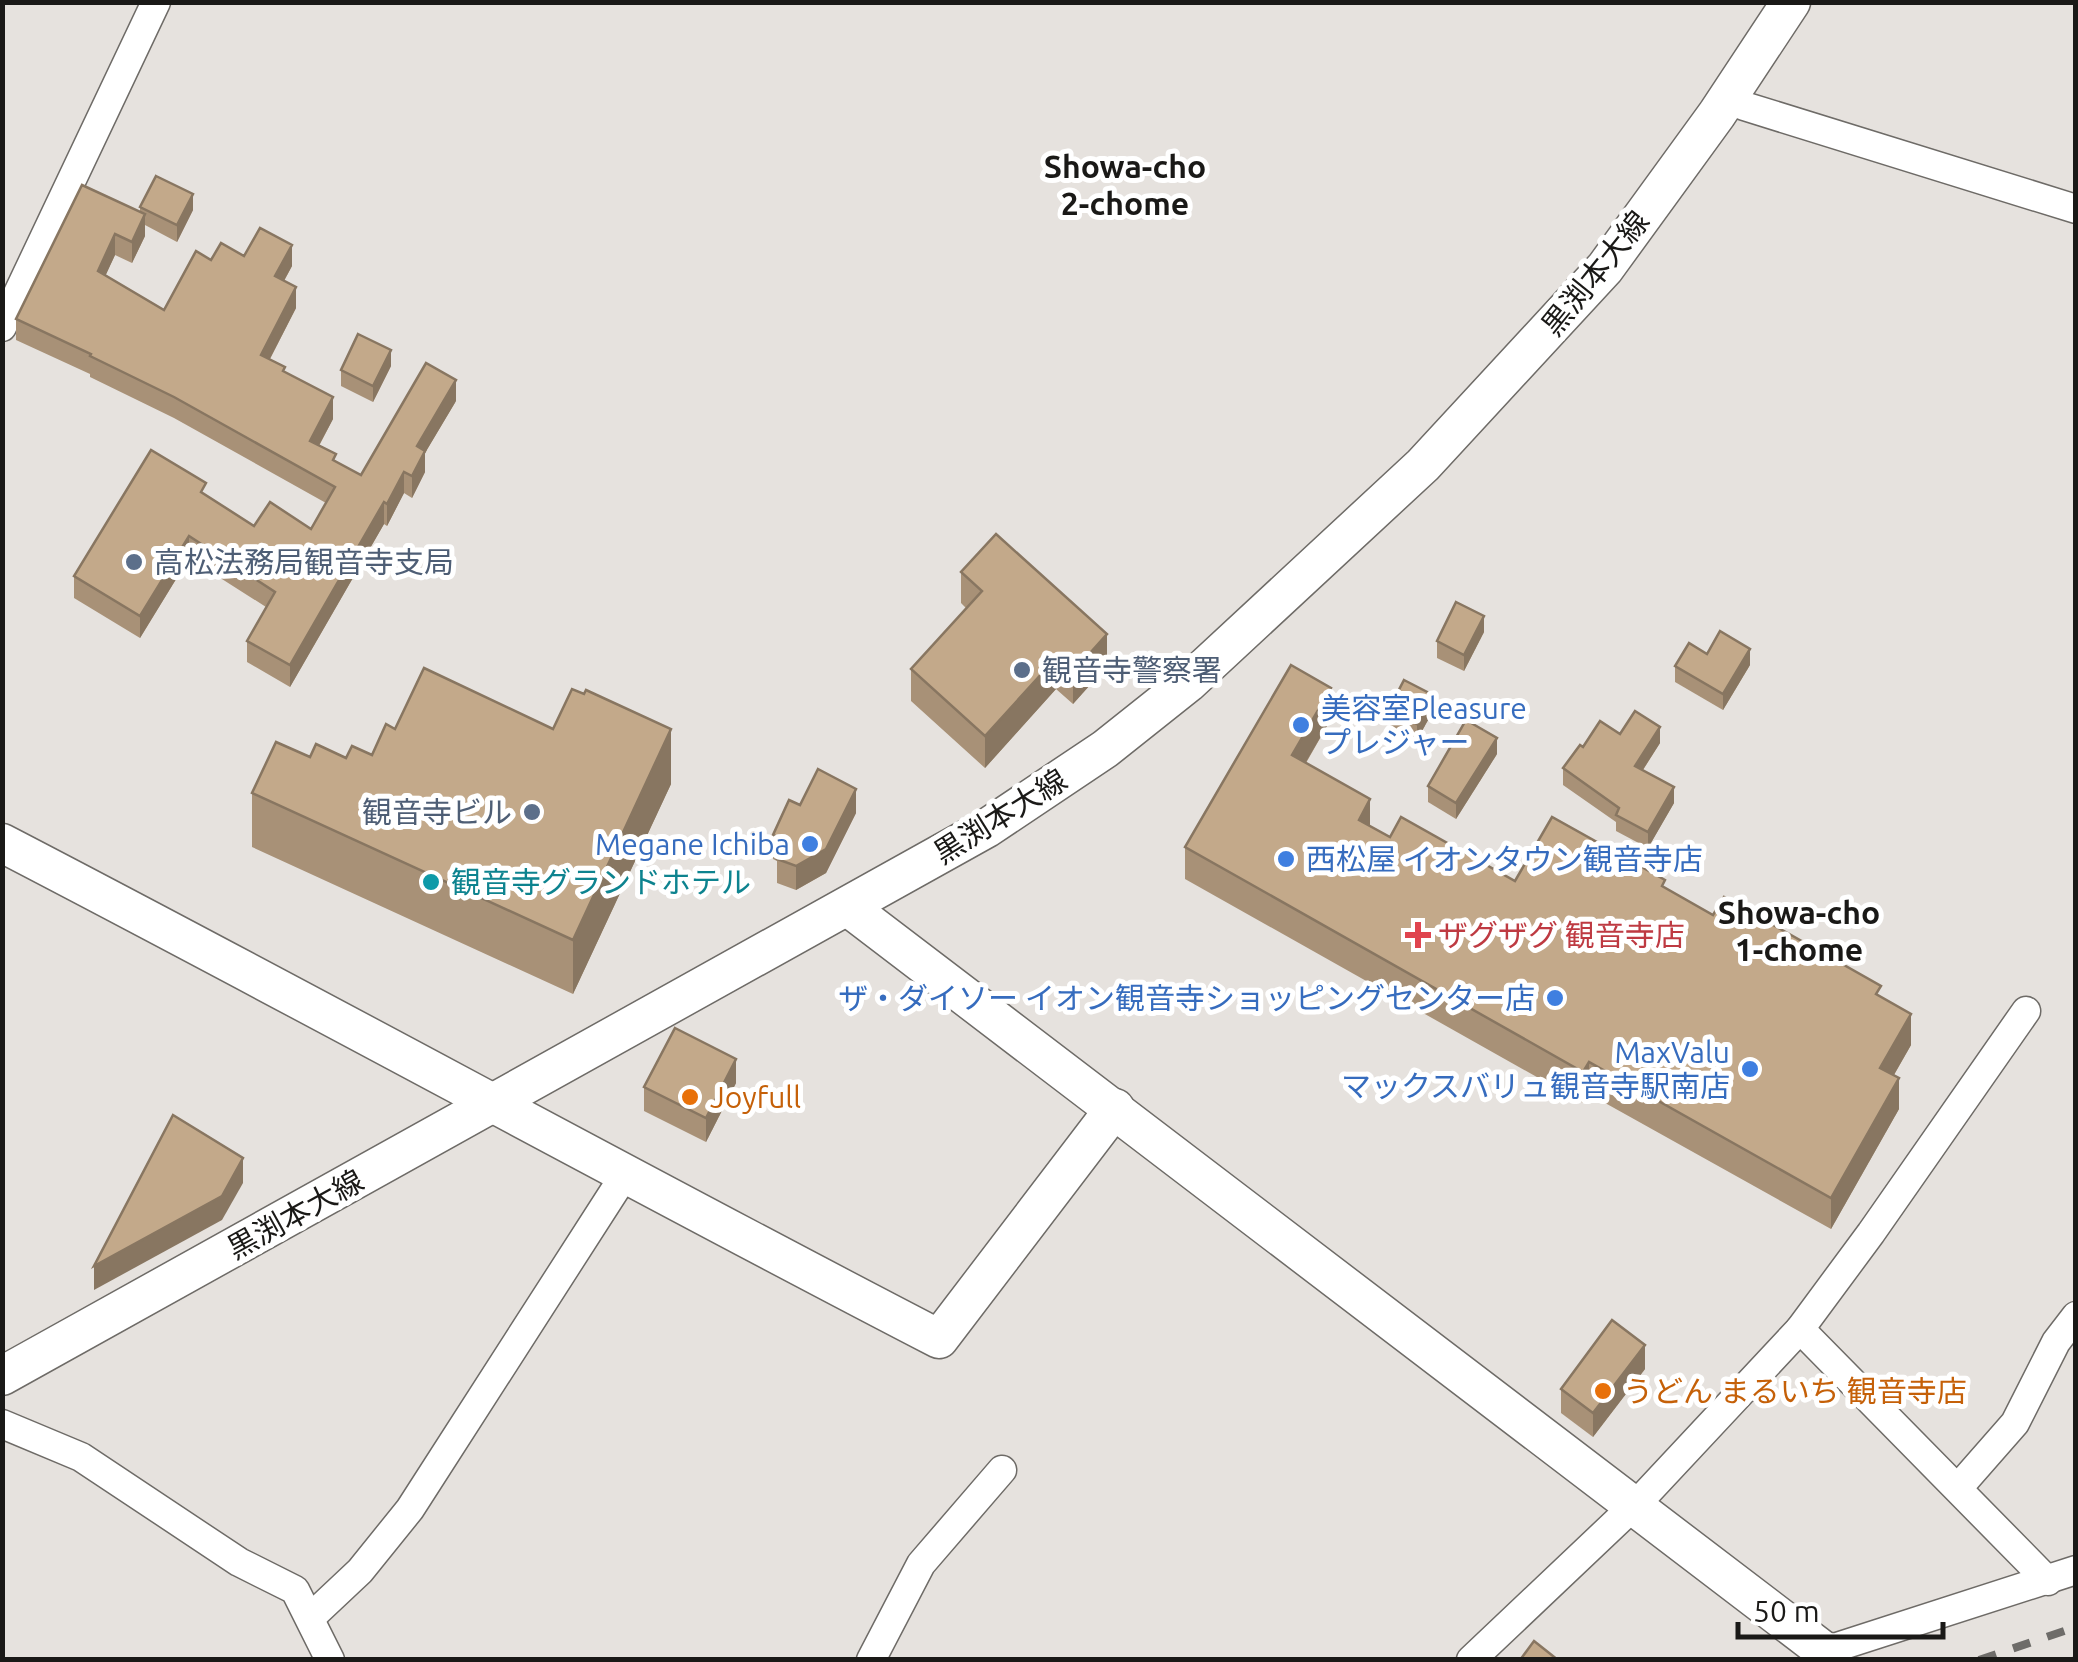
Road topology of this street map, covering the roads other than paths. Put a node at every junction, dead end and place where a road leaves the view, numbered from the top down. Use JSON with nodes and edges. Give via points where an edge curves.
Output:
{"nodes":[{"id":1,"x":156,"y":2,"type":"edge"},
{"id":2,"x":1791,"y":2,"type":"edge"},
{"id":3,"x":1744,"y":106,"type":"dead end"},
{"id":4,"x":2076,"y":209,"type":"edge"},
{"id":5,"x":2,"y":326,"type":"edge"},
{"id":6,"x":2,"y":844,"type":"edge"},
{"id":7,"x":848,"y":907,"type":"junction"},
{"id":8,"x":2026,"y":1011,"type":"dead end"},
{"id":9,"x":496,"y":1102,"type":"junction"},
{"id":10,"x":1115,"y":1108,"type":"junction"},
{"id":11,"x":624,"y":1176,"type":"junction"},
{"id":12,"x":2076,"y":1316,"type":"edge"},
{"id":13,"x":1800,"y":1329,"type":"junction"},
{"id":14,"x":2,"y":1376,"type":"edge"},
{"id":15,"x":2,"y":1424,"type":"edge"},
{"id":16,"x":1002,"y":1470,"type":"dead end"},
{"id":17,"x":1958,"y":1488,"type":"junction"},
{"id":18,"x":1633,"y":1506,"type":"junction"},
{"id":19,"x":2076,"y":1570,"type":"edge"},
{"id":20,"x":2048,"y":1581,"type":"junction"},
{"id":21,"x":310,"y":1618,"type":"junction"},
{"id":22,"x":1820,"y":1648,"type":"joint"},
{"id":23,"x":330,"y":1660,"type":"edge"},
{"id":24,"x":871,"y":1660,"type":"edge"},
{"id":25,"x":1471,"y":1660,"type":"edge"}],
"edges":[{"from":1,"to":5,"type":"street"},
{"from":2,"to":7,"type":"street","name":"黒渕本大線","via":[[1605,268],[1409,478],[1188,683],[1105,749],[987,828]]},
{"from":3,"to":4,"type":"street"},
{"from":6,"to":9,"type":"street"},
{"from":7,"to":9,"type":"street","name":"黒渕本大線"},
{"from":7,"to":10,"type":"street"},
{"from":8,"to":13,"type":"street"},
{"from":9,"to":11,"type":"street"},
{"from":9,"to":14,"type":"street","name":"黒渕本大線"},
{"from":10,"to":11,"type":"street","via":[[939,1340]]},
{"from":10,"to":18,"type":"street"},
{"from":11,"to":21,"type":"street","via":[[410,1508],[360,1572]]},
{"from":12,"to":17,"type":"street","via":[[2015,1423]]},
{"from":13,"to":17,"type":"street"},
{"from":13,"to":18,"type":"street"},
{"from":15,"to":21,"type":"street","via":[[81,1457],[239,1562],[294,1590]]},
{"from":16,"to":24,"type":"street","via":[[921,1564]]},
{"from":17,"to":20,"type":"street"},
{"from":18,"to":22,"type":"street"},
{"from":18,"to":25,"type":"street"},
{"from":19,"to":20,"type":"street"},
{"from":20,"to":22,"type":"street"},
{"from":21,"to":23,"type":"street"}]}
